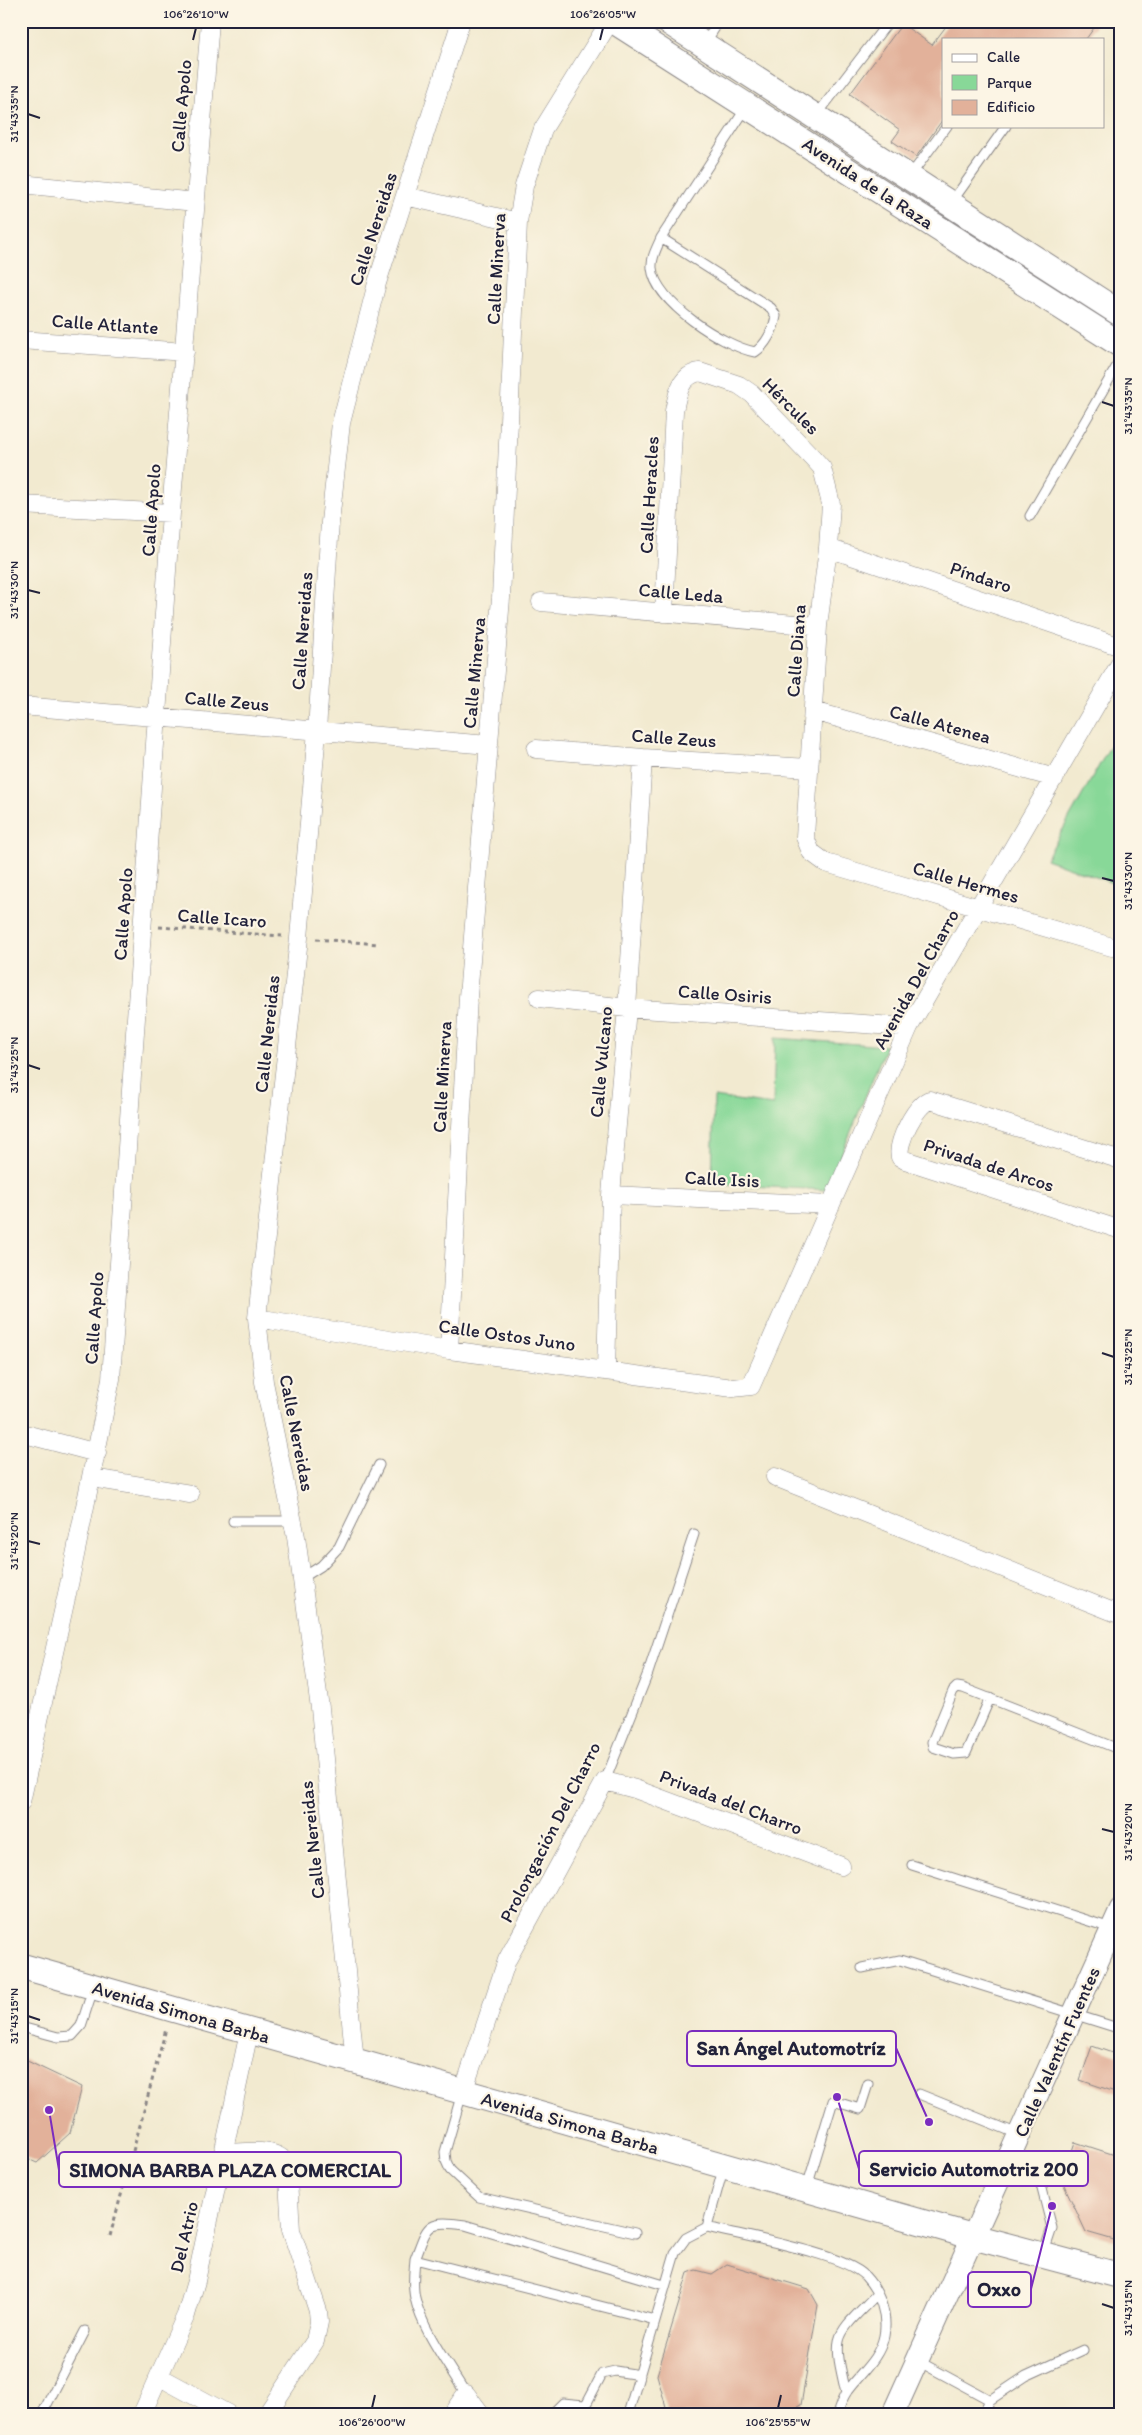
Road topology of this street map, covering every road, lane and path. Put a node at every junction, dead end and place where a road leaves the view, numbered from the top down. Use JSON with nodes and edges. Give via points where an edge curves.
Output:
{"nodes":[{"id":1,"x":210,"y":21,"type":"edge"},
{"id":2,"x":461,"y":21,"type":"edge"},
{"id":3,"x":610,"y":21,"type":"edge"},
{"id":4,"x":614,"y":21,"type":"edge"},
{"id":5,"x":668,"y":21,"type":"edge"},
{"id":6,"x":719,"y":21,"type":"edge"},
{"id":7,"x":889,"y":21,"type":"edge"},
{"id":8,"x":704,"y":45,"type":"junction"},
{"id":9,"x":747,"y":106,"type":"junction"},
{"id":10,"x":815,"y":118,"type":"junction"},
{"id":11,"x":946,"y":128,"type":"edge"},
{"id":12,"x":1005,"y":128,"type":"edge"},
{"id":13,"x":908,"y":179,"type":"junction"},
{"id":14,"x":21,"y":184,"type":"edge"},
{"id":15,"x":405,"y":196,"type":"junction"},
{"id":16,"x":195,"y":202,"type":"junction"},
{"id":17,"x":950,"y":205,"type":"junction"},
{"id":18,"x":518,"y":222,"type":"junction"},
{"id":19,"x":660,"y":238,"type":"junction"},
{"id":20,"x":1121,"y":314,"type":"edge"},
{"id":21,"x":21,"y":340,"type":"edge"},
{"id":22,"x":1121,"y":345,"type":"edge"},
{"id":23,"x":185,"y":352,"type":"junction"},
{"id":24,"x":1121,"y":358,"type":"edge"},
{"id":25,"x":683,"y":381,"type":"joint"},
{"id":26,"x":813,"y":458,"type":"joint"},
{"id":27,"x":21,"y":505,"type":"edge"},
{"id":28,"x":172,"y":513,"type":"junction"},
{"id":29,"x":1030,"y":516,"type":"dead end"},
{"id":30,"x":828,"y":548,"type":"junction"},
{"id":31,"x":542,"y":602,"type":"dead end"},
{"id":32,"x":664,"y":613,"type":"junction"},
{"id":33,"x":818,"y":626,"type":"junction"},
{"id":34,"x":1121,"y":647,"type":"edge"},
{"id":35,"x":1121,"y":662,"type":"edge"},
{"id":36,"x":21,"y":706,"type":"edge"},
{"id":37,"x":813,"y":710,"type":"junction"},
{"id":38,"x":157,"y":717,"type":"junction"},
{"id":39,"x":317,"y":730,"type":"junction"},
{"id":40,"x":489,"y":745,"type":"junction"},
{"id":41,"x":536,"y":749,"type":"dead end"},
{"id":42,"x":643,"y":758,"type":"junction"},
{"id":43,"x":809,"y":768,"type":"junction"},
{"id":44,"x":1055,"y":778,"type":"junction"},
{"id":45,"x":811,"y":852,"type":"joint"},
{"id":46,"x":980,"y":908,"type":"junction"},
{"id":47,"x":144,"y":926,"type":"junction"},
{"id":48,"x":299,"y":938,"type":"junction"},
{"id":49,"x":378,"y":944,"type":"dead end"},
{"id":50,"x":1112,"y":947,"type":"dead end"},
{"id":51,"x":539,"y":998,"type":"dead end"},
{"id":52,"x":627,"y":1008,"type":"junction"},
{"id":53,"x":910,"y":1028,"type":"junction"},
{"id":54,"x":1121,"y":1160,"type":"edge"},
{"id":55,"x":611,"y":1195,"type":"junction"},
{"id":56,"x":831,"y":1206,"type":"junction"},
{"id":57,"x":1121,"y":1230,"type":"edge"},
{"id":58,"x":257,"y":1318,"type":"junction"},
{"id":59,"x":449,"y":1350,"type":"junction"},
{"id":60,"x":606,"y":1370,"type":"junction"},
{"id":61,"x":751,"y":1386,"type":"joint"},
{"id":62,"x":21,"y":1432,"type":"edge"},
{"id":63,"x":97,"y":1453,"type":"junction"},
{"id":64,"x":379,"y":1465,"type":"dead end"},
{"id":65,"x":775,"y":1477,"type":"dead end"},
{"id":66,"x":92,"y":1478,"type":"junction"},
{"id":67,"x":190,"y":1494,"type":"dead end"},
{"id":68,"x":233,"y":1521,"type":"dead end"},
{"id":69,"x":293,"y":1521,"type":"junction"},
{"id":70,"x":694,"y":1534,"type":"dead end"},
{"id":71,"x":302,"y":1578,"type":"junction"},
{"id":72,"x":1121,"y":1615,"type":"edge"},
{"id":73,"x":990,"y":1698,"type":"junction"},
{"id":74,"x":1121,"y":1750,"type":"edge"},
{"id":75,"x":605,"y":1781,"type":"junction"},
{"id":76,"x":22,"y":1794,"type":"edge"},
{"id":77,"x":912,"y":1865,"type":"dead end"},
{"id":78,"x":841,"y":1866,"type":"dead end"},
{"id":79,"x":1118,"y":1923,"type":"edge"},
{"id":80,"x":21,"y":1966,"type":"edge"},
{"id":81,"x":862,"y":1968,"type":"dead end"},
{"id":82,"x":94,"y":1987,"type":"junction"},
{"id":83,"x":171,"y":2009,"type":"junction"},
{"id":84,"x":1073,"y":2015,"type":"junction"},
{"id":85,"x":21,"y":2027,"type":"edge"},
{"id":86,"x":1121,"y":2030,"type":"edge"},
{"id":87,"x":249,"y":2032,"type":"junction"},
{"id":88,"x":356,"y":2062,"type":"junction"},
{"id":89,"x":868,"y":2084,"type":"dead end"},
{"id":90,"x":463,"y":2092,"type":"junction"},
{"id":91,"x":918,"y":2094,"type":"dead end"},
{"id":92,"x":1015,"y":2144,"type":"junction"},
{"id":93,"x":225,"y":2153,"type":"junction"},
{"id":94,"x":724,"y":2166,"type":"junction"},
{"id":95,"x":807,"y":2190,"type":"junction"},
{"id":96,"x":707,"y":2227,"type":"junction"},
{"id":97,"x":635,"y":2233,"type":"dead end"},
{"id":98,"x":110,"y":2236,"type":"dead end"},
{"id":99,"x":974,"y":2237,"type":"junction"},
{"id":100,"x":1043,"y":2256,"type":"junction"},
{"id":101,"x":415,"y":2259,"type":"junction"},
{"id":102,"x":1121,"y":2276,"type":"edge"},
{"id":103,"x":664,"y":2286,"type":"junction"},
{"id":104,"x":877,"y":2294,"type":"junction"},
{"id":105,"x":655,"y":2320,"type":"junction"},
{"id":106,"x":85,"y":2331,"type":"dead end"},
{"id":107,"x":1083,"y":2350,"type":"dead end"},
{"id":108,"x":918,"y":2361,"type":"junction"},
{"id":109,"x":640,"y":2374,"type":"junction"},
{"id":110,"x":160,"y":2377,"type":"junction"},
{"id":111,"x":846,"y":2393,"type":"junction"},
{"id":112,"x":466,"y":2394,"type":"junction"},
{"id":113,"x":990,"y":2400,"type":"junction"},
{"id":114,"x":582,"y":2410,"type":"edge"},
{"id":115,"x":42,"y":2414,"type":"edge"},
{"id":116,"x":142,"y":2414,"type":"edge"},
{"id":117,"x":228,"y":2414,"type":"edge"},
{"id":118,"x":267,"y":2414,"type":"edge"},
{"id":119,"x":452,"y":2414,"type":"edge"},
{"id":120,"x":481,"y":2414,"type":"edge"},
{"id":121,"x":552,"y":2414,"type":"edge"},
{"id":122,"x":628,"y":2414,"type":"edge"},
{"id":123,"x":837,"y":2414,"type":"edge"},
{"id":124,"x":893,"y":2414,"type":"edge"},
{"id":125,"x":983,"y":2414,"type":"edge"}],
"edges":[{"from":1,"to":16,"type":"street","name":"Calle Apolo"},
{"from":2,"to":15,"type":"street","name":"Calle Nereidas"},
{"from":3,"to":18,"type":"street","name":"Calle Minerva","via":[[543,129],[525,180]]},
{"from":4,"to":9,"type":"main road","name":"Avenida de la Raza"},
{"from":5,"to":8,"type":"main road","name":"Avenida de la Raza"},
{"from":6,"to":8,"type":"lane"},
{"from":7,"to":10,"type":"lane"},
{"from":8,"to":10,"type":"main road","name":"Avenida de la Raza"},
{"from":9,"to":19,"type":"lane"},
{"from":9,"to":22,"type":"main road","name":"Avenida de la Raza"},
{"from":10,"to":13,"type":"main road","name":"Avenida de la Raza"},
{"from":11,"to":13,"type":"lane"},
{"from":12,"to":17,"type":"lane"},
{"from":13,"to":17,"type":"main road","name":"Avenida de la Raza"},
{"from":14,"to":16,"type":"street"},
{"from":15,"to":18,"type":"street"},
{"from":15,"to":39,"type":"street","name":"Calle Nereidas","via":[[377,283],[341,423],[330,522]]},
{"from":16,"to":23,"type":"street","name":"Calle Apolo"},
{"from":17,"to":20,"type":"main road","name":"Avenida de la Raza"},
{"from":18,"to":40,"type":"street","name":"Calle Minerva","via":[[501,598]]},
{"from":19,"to":19,"type":"lane","via":[[651,266],[654,278],[682,314],[745,350],[755,352],[761,348],[774,325],[776,316],[771,308]]},
{"from":21,"to":23,"type":"street","name":"Calle Atlante"},
{"from":23,"to":28,"type":"street","name":"Calle Apolo"},
{"from":24,"to":29,"type":"lane"},
{"from":25,"to":26,"type":"street","name":"Hércules","via":[[700,372],[739,385],[768,408]]},
{"from":25,"to":32,"type":"street","name":"Calle Heracles","via":[[674,411]]},
{"from":26,"to":30,"type":"street","name":"Calle Diana","via":[[822,468],[830,498]]},
{"from":27,"to":28,"type":"street"},
{"from":28,"to":38,"type":"street","name":"Calle Apolo"},
{"from":30,"to":33,"type":"street","name":"Calle Diana"},
{"from":30,"to":34,"type":"street","name":"Píndaro"},
{"from":31,"to":32,"type":"street","name":"Calle Leda"},
{"from":32,"to":33,"type":"street","name":"Calle Leda"},
{"from":33,"to":37,"type":"street","name":"Calle Diana"},
{"from":35,"to":44,"type":"street","name":"Avenida Del Charro"},
{"from":36,"to":38,"type":"street","name":"Calle Zeus"},
{"from":37,"to":43,"type":"street","name":"Calle Diana"},
{"from":37,"to":44,"type":"street","name":"Calle Atenea"},
{"from":38,"to":39,"type":"street","name":"Calle Zeus"},
{"from":38,"to":47,"type":"street","name":"Calle Apolo"},
{"from":39,"to":40,"type":"street","name":"Calle Zeus"},
{"from":39,"to":48,"type":"street","name":"Calle Nereidas"},
{"from":40,"to":59,"type":"street","name":"Calle Minerva","via":[[468,996]]},
{"from":41,"to":42,"type":"street","name":"Calle Zeus"},
{"from":42,"to":43,"type":"street","name":"Calle Zeus"},
{"from":42,"to":52,"type":"street","name":"Calle Vulcano"},
{"from":43,"to":45,"type":"street","name":"Calle Diana","via":[[805,837]]},
{"from":44,"to":46,"type":"street","name":"Avenida Del Charro"},
{"from":45,"to":46,"type":"street","name":"Calle Hermes","via":[[826,863]]},
{"from":46,"to":50,"type":"street","name":"Calle Hermes"},
{"from":46,"to":53,"type":"street","name":"Avenida Del Charro"},
{"from":47,"to":48,"type":"path","name":"Calle Icaro"},
{"from":47,"to":63,"type":"street","name":"Calle Apolo","via":[[110,1379]]},
{"from":48,"to":49,"type":"path","name":"Calle Icaro"},
{"from":48,"to":58,"type":"street","name":"Calle Nereidas"},
{"from":51,"to":52,"type":"street","name":"Calle Osiris"},
{"from":52,"to":53,"type":"street","name":"Calle Osiris"},
{"from":52,"to":55,"type":"street","name":"Calle Vulcano"},
{"from":53,"to":56,"type":"street","name":"Avenida Del Charro"},
{"from":54,"to":57,"type":"street","name":"Privada de Arcos","via":[[930,1100],[920,1106],[899,1149],[900,1157],[905,1160]]},
{"from":55,"to":56,"type":"street","name":"Calle Isis"},
{"from":55,"to":60,"type":"street","name":"Calle Vulcano"},
{"from":56,"to":61,"type":"street","name":"Avenida Del Charro"},
{"from":58,"to":59,"type":"street","name":"Calle Ostos Juno"},
{"from":58,"to":69,"type":"street","name":"Calle Nereidas","via":[[264,1382]]},
{"from":59,"to":60,"type":"street","name":"Calle Ostos Juno"},
{"from":60,"to":61,"type":"street","name":"Calle Ostos Juno","via":[[733,1388]]},
{"from":62,"to":63,"type":"street"},
{"from":63,"to":66,"type":"street","name":"Calle Apolo"},
{"from":64,"to":71,"type":"lane","via":[[339,1547],[321,1566]]},
{"from":65,"to":72,"type":"street"},
{"from":66,"to":67,"type":"street"},
{"from":66,"to":76,"type":"street","name":"Calle Apolo"},
{"from":68,"to":69,"type":"lane"},
{"from":69,"to":71,"type":"street","name":"Calle Nereidas"},
{"from":70,"to":75,"type":"lane","name":"Prolongación Del Charro","via":[[648,1673]]},
{"from":71,"to":88,"type":"street","name":"Calle Nereidas","via":[[320,1708]]},
{"from":73,"to":73,"type":"lane","via":[[957,1687],[932,1742],[934,1747],[954,1754],[966,1754]]},
{"from":73,"to":74,"type":"lane"},
{"from":75,"to":78,"type":"street","name":"Privada del Charro","via":[[635,1789]]},
{"from":75,"to":90,"type":"street","name":"Prolongación Del Charro","via":[[507,1960]]},
{"from":77,"to":79,"type":"lane"},
{"from":79,"to":84,"type":"street","name":"Calle Valentín Fuentes"},
{"from":80,"to":82,"type":"main road","name":"Avenida Simona Barba"},
{"from":81,"to":84,"type":"lane","via":[[900,1960]]},
{"from":82,"to":83,"type":"main road","name":"Avenida Simona Barba"},
{"from":82,"to":85,"type":"lane","via":[[81,2026],[72,2036],[58,2037]]},
{"from":83,"to":87,"type":"main road","name":"Avenida Simona Barba"},
{"from":83,"to":98,"type":"path"},
{"from":84,"to":86,"type":"lane"},
{"from":84,"to":92,"type":"street","name":"Calle Valentín Fuentes"},
{"from":87,"to":88,"type":"main road","name":"Avenida Simona Barba"},
{"from":87,"to":93,"type":"street","name":"Del Atrio"},
{"from":88,"to":90,"type":"main road","name":"Avenida Simona Barba"},
{"from":89,"to":95,"type":"lane","via":[[860,2109],[833,2101]]},
{"from":90,"to":94,"type":"main road","name":"Avenida Simona Barba"},
{"from":90,"to":97,"type":"lane","via":[[445,2152],[446,2161],[455,2175],[479,2197]]},
{"from":91,"to":92,"type":"lane"},
{"from":92,"to":99,"type":"street","name":"Calle Valentín Fuentes"},
{"from":92,"to":100,"type":"lane","via":[[1040,2177],[1052,2228]]},
{"from":93,"to":110,"type":"street","name":"Del Atrio","via":[[196,2281],[186,2315]]},
{"from":93,"to":118,"type":"street","via":[[270,2153],[281,2157],[286,2164],[291,2230],[318,2311],[315,2341]]},
{"from":94,"to":95,"type":"main road","name":"Avenida Simona Barba"},
{"from":94,"to":96,"type":"lane"},
{"from":95,"to":99,"type":"main road","name":"Avenida Simona Barba"},
{"from":96,"to":103,"type":"lane","via":[[679,2245]]},
{"from":96,"to":104,"type":"lane","via":[[847,2264],[865,2276]]},
{"from":99,"to":100,"type":"main road","name":"Avenida Simona Barba"},
{"from":99,"to":108,"type":"street","name":"Calle Valentín Fuentes"},
{"from":100,"to":102,"type":"main road","name":"Avenida Simona Barba"},
{"from":101,"to":103,"type":"lane","via":[[431,2225],[446,2222],[465,2224]]},
{"from":101,"to":105,"type":"lane"},
{"from":101,"to":112,"type":"lane","via":[[415,2298],[421,2315]]},
{"from":103,"to":105,"type":"lane"},
{"from":104,"to":111,"type":"lane","via":[[883,2308],[884,2336],[871,2364]]},
{"from":104,"to":111,"type":"lane","via":[[843,2329],[838,2340]]},
{"from":105,"to":109,"type":"lane"},
{"from":106,"to":115,"type":"lane"},
{"from":107,"to":113,"type":"lane","via":[[1026,2376]]},
{"from":108,"to":113,"type":"lane"},
{"from":108,"to":124,"type":"street","name":"Calle Valentín Fuentes"},
{"from":109,"to":114,"type":"lane","via":[[615,2371],[602,2374]]},
{"from":109,"to":122,"type":"lane"},
{"from":110,"to":116,"type":"street","name":"Del Atrio"},
{"from":110,"to":117,"type":"street"},
{"from":111,"to":123,"type":"lane"},
{"from":112,"to":119,"type":"street"},
{"from":112,"to":120,"type":"street"},
{"from":113,"to":125,"type":"lane"},
{"from":114,"to":121,"type":"lane","via":[[563,2403]]}]}
